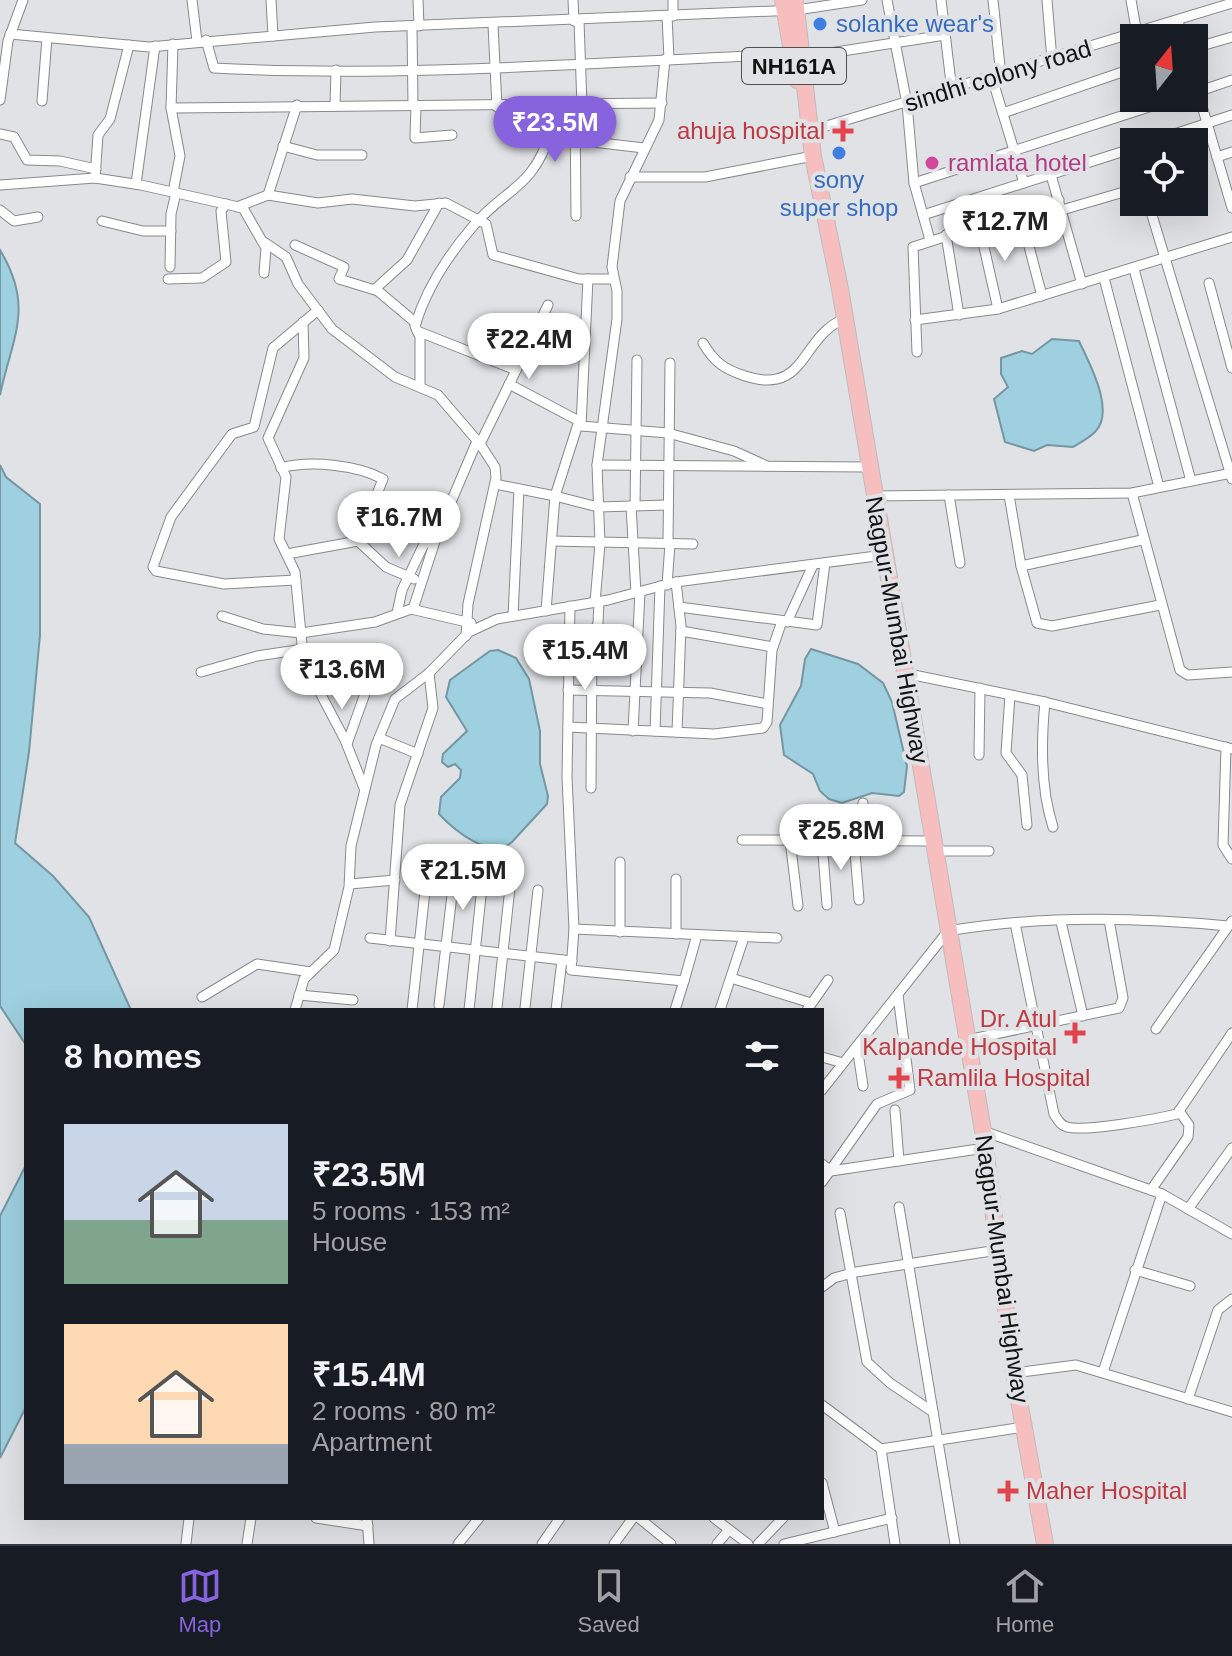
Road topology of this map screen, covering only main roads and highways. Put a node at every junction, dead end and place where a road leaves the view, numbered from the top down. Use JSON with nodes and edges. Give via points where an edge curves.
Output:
{"nodes":[{"id":1,"x":790,"y":5,"type":"edge"},
{"id":2,"x":1045,"y":1544,"type":"edge"}],
"edges":[{"from":1,"to":2,"type":"highway","name":"Nagpur-Mumbai Highway","number":"NH161A","via":[[803,116],[844,319],[983,1131],[1014,1373]]}]}
